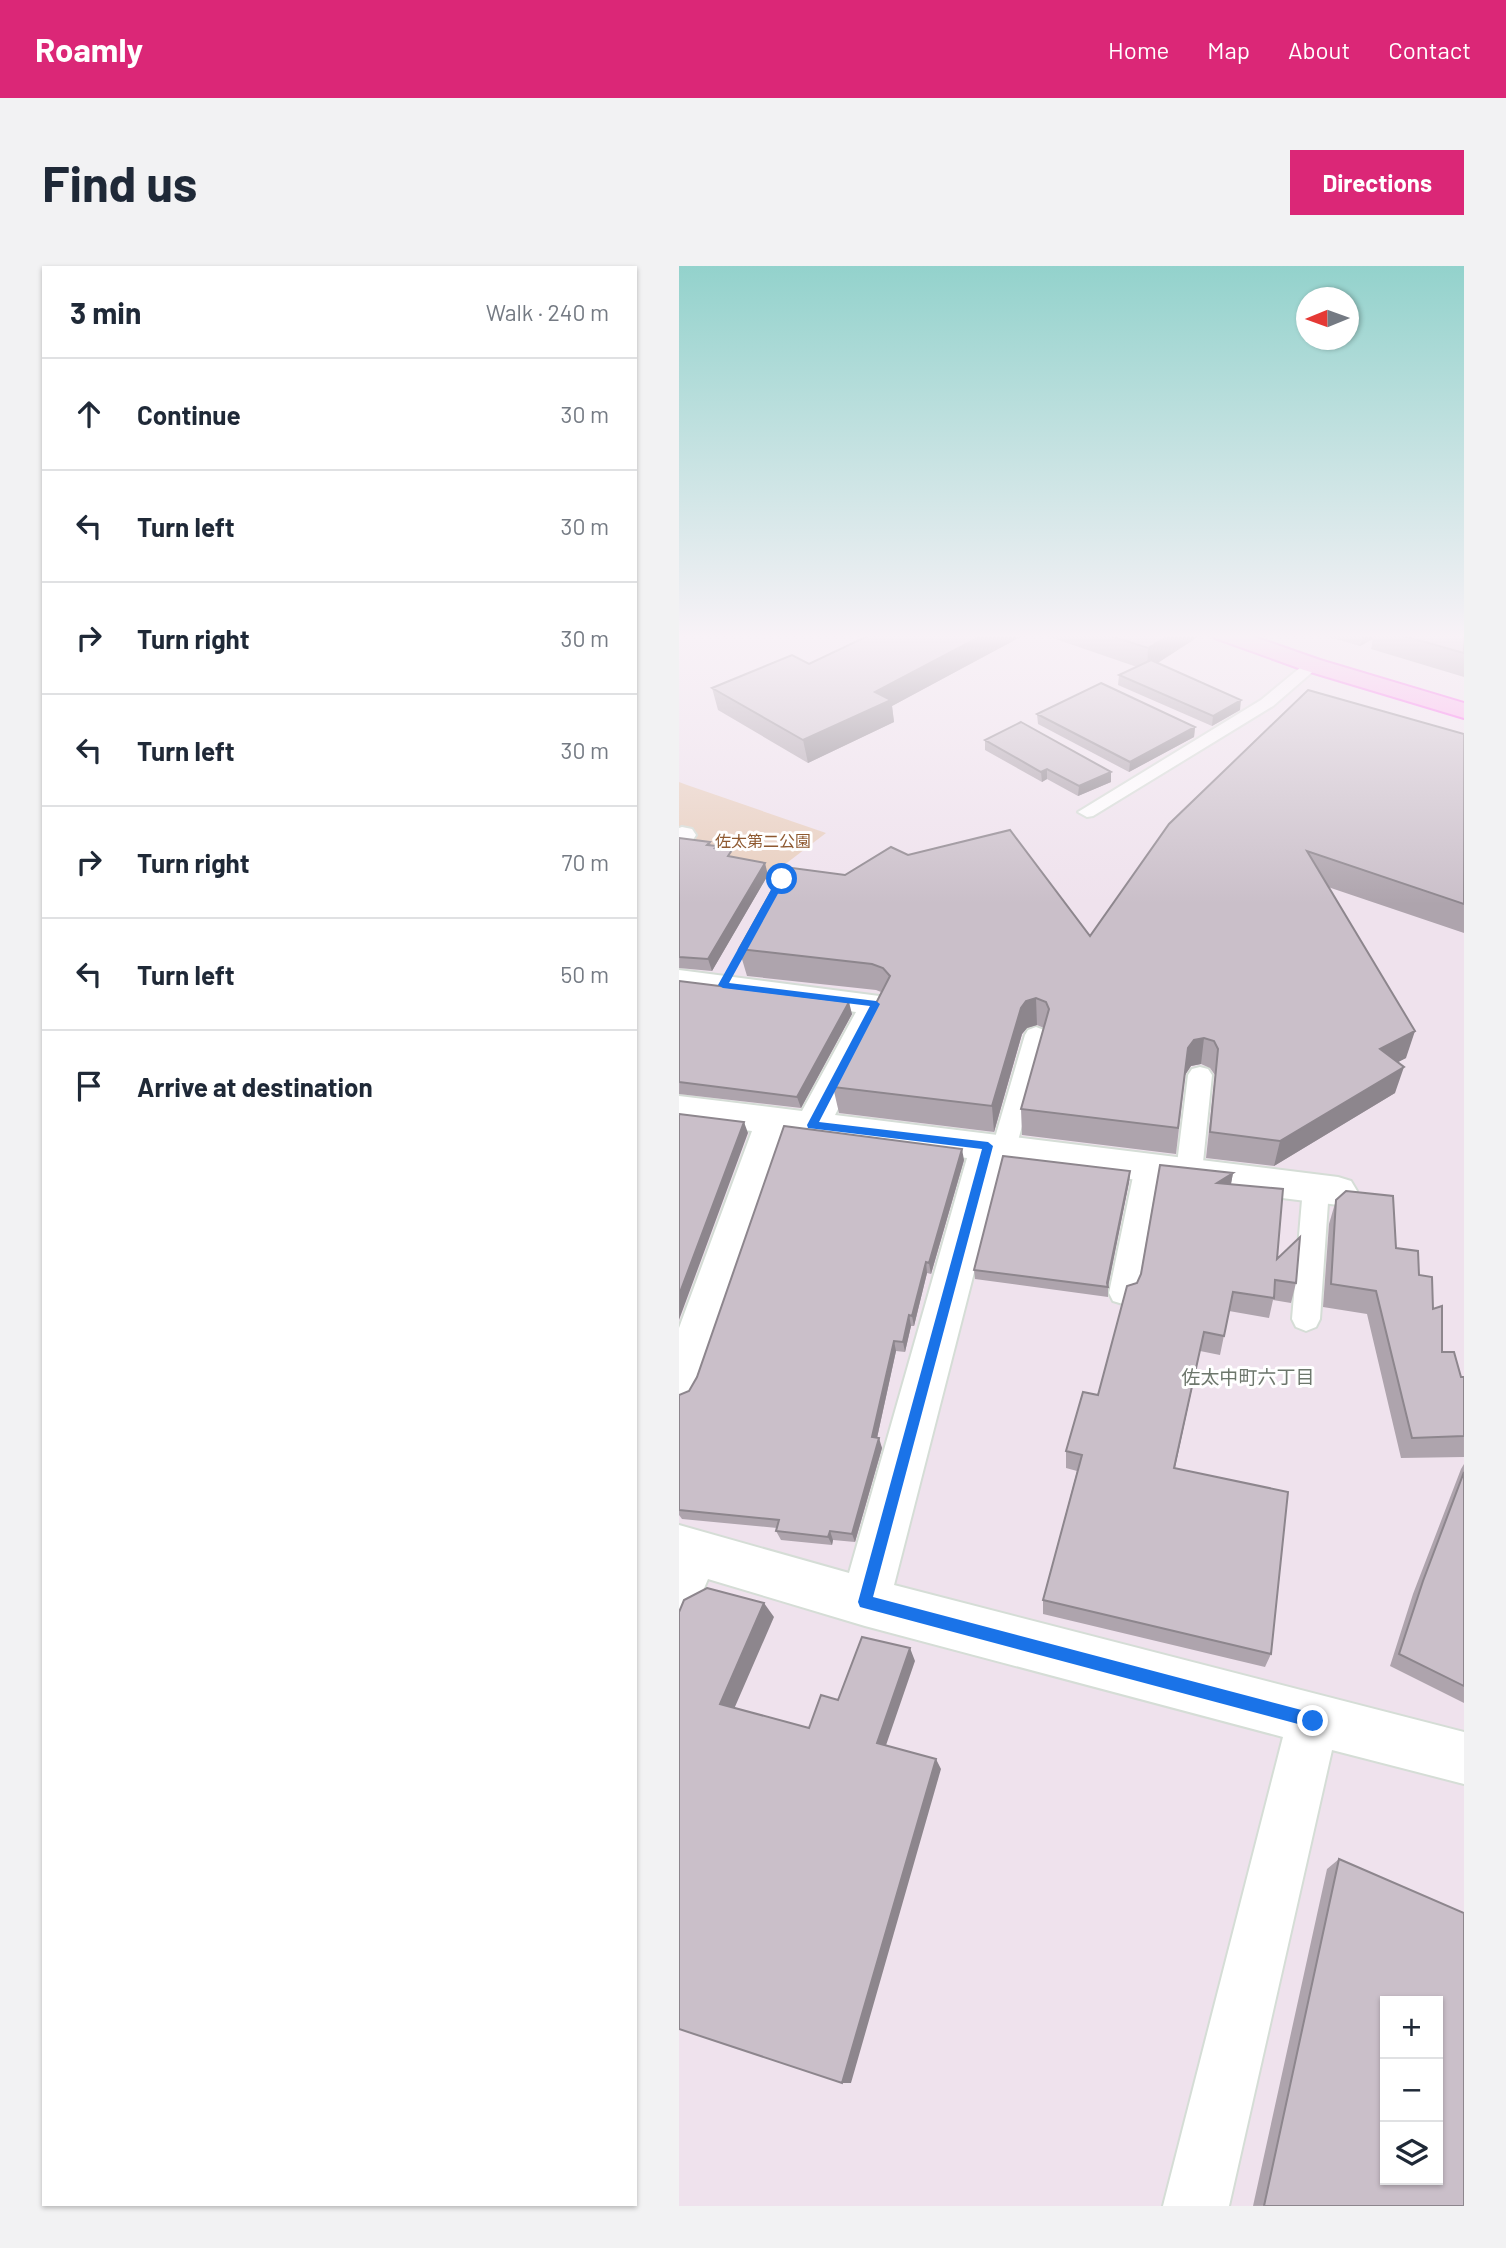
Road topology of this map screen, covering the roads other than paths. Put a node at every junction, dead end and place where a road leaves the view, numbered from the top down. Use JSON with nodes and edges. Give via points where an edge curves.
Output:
{"nodes":[{"id":1,"x":1233,"y":724,"type":"edge"},
{"id":2,"x":1190,"y":726,"type":"edge"},
{"id":3,"x":1213,"y":736,"type":"junction"},
{"id":4,"x":1110,"y":772,"type":"edge"},
{"id":5,"x":1133,"y":784,"type":"junction"},
{"id":6,"x":1087,"y":811,"type":"dead end"},
{"id":7,"x":679,"y":980,"type":"edge"},
{"id":8,"x":1035,"y":1035,"type":"dead end"},
{"id":9,"x":1200,"y":1075,"type":"dead end"},
{"id":10,"x":679,"y":1109,"type":"edge"},
{"id":11,"x":773,"y":1121,"type":"junction"},
{"id":12,"x":812,"y":1125,"type":"junction"},
{"id":13,"x":996,"y":1147,"type":"junction"},
{"id":14,"x":1147,"y":1167,"type":"junction"},
{"id":15,"x":1189,"y":1172,"type":"junction"},
{"id":16,"x":1327,"y":1190,"type":"joint"},
{"id":17,"x":1123,"y":1293,"type":"edge"},
{"id":18,"x":1306,"y":1319,"type":"dead end"},
{"id":19,"x":679,"y":1386,"type":"edge"},
{"id":20,"x":685,"y":1564,"type":"edge"},
{"id":21,"x":865,"y":1602,"type":"junction"},
{"id":22,"x":1313,"y":1721,"type":"junction"},
{"id":23,"x":1464,"y":1758,"type":"edge"},
{"id":24,"x":1196,"y":2206,"type":"edge"}],
"edges":[{"from":1,"to":3,"type":"lane"},
{"from":2,"to":3,"type":"lane"},
{"from":3,"to":5,"type":"lane"},
{"from":4,"to":5,"type":"lane"},
{"from":5,"to":6,"type":"lane"},
{"from":7,"to":12,"type":"street","via":[[730,973],[876,1004]]},
{"from":8,"to":13,"type":"lane"},
{"from":9,"to":15,"type":"lane"},
{"from":10,"to":11,"type":"street"},
{"from":11,"to":12,"type":"street"},
{"from":11,"to":19,"type":"street"},
{"from":12,"to":13,"type":"street"},
{"from":13,"to":14,"type":"street"},
{"from":13,"to":21,"type":"street"},
{"from":14,"to":15,"type":"street"},
{"from":14,"to":17,"type":"lane"},
{"from":15,"to":16,"type":"street"},
{"from":16,"to":18,"type":"lane"},
{"from":20,"to":21,"type":"street"},
{"from":21,"to":22,"type":"street"},
{"from":22,"to":23,"type":"street"},
{"from":22,"to":24,"type":"street"}]}
